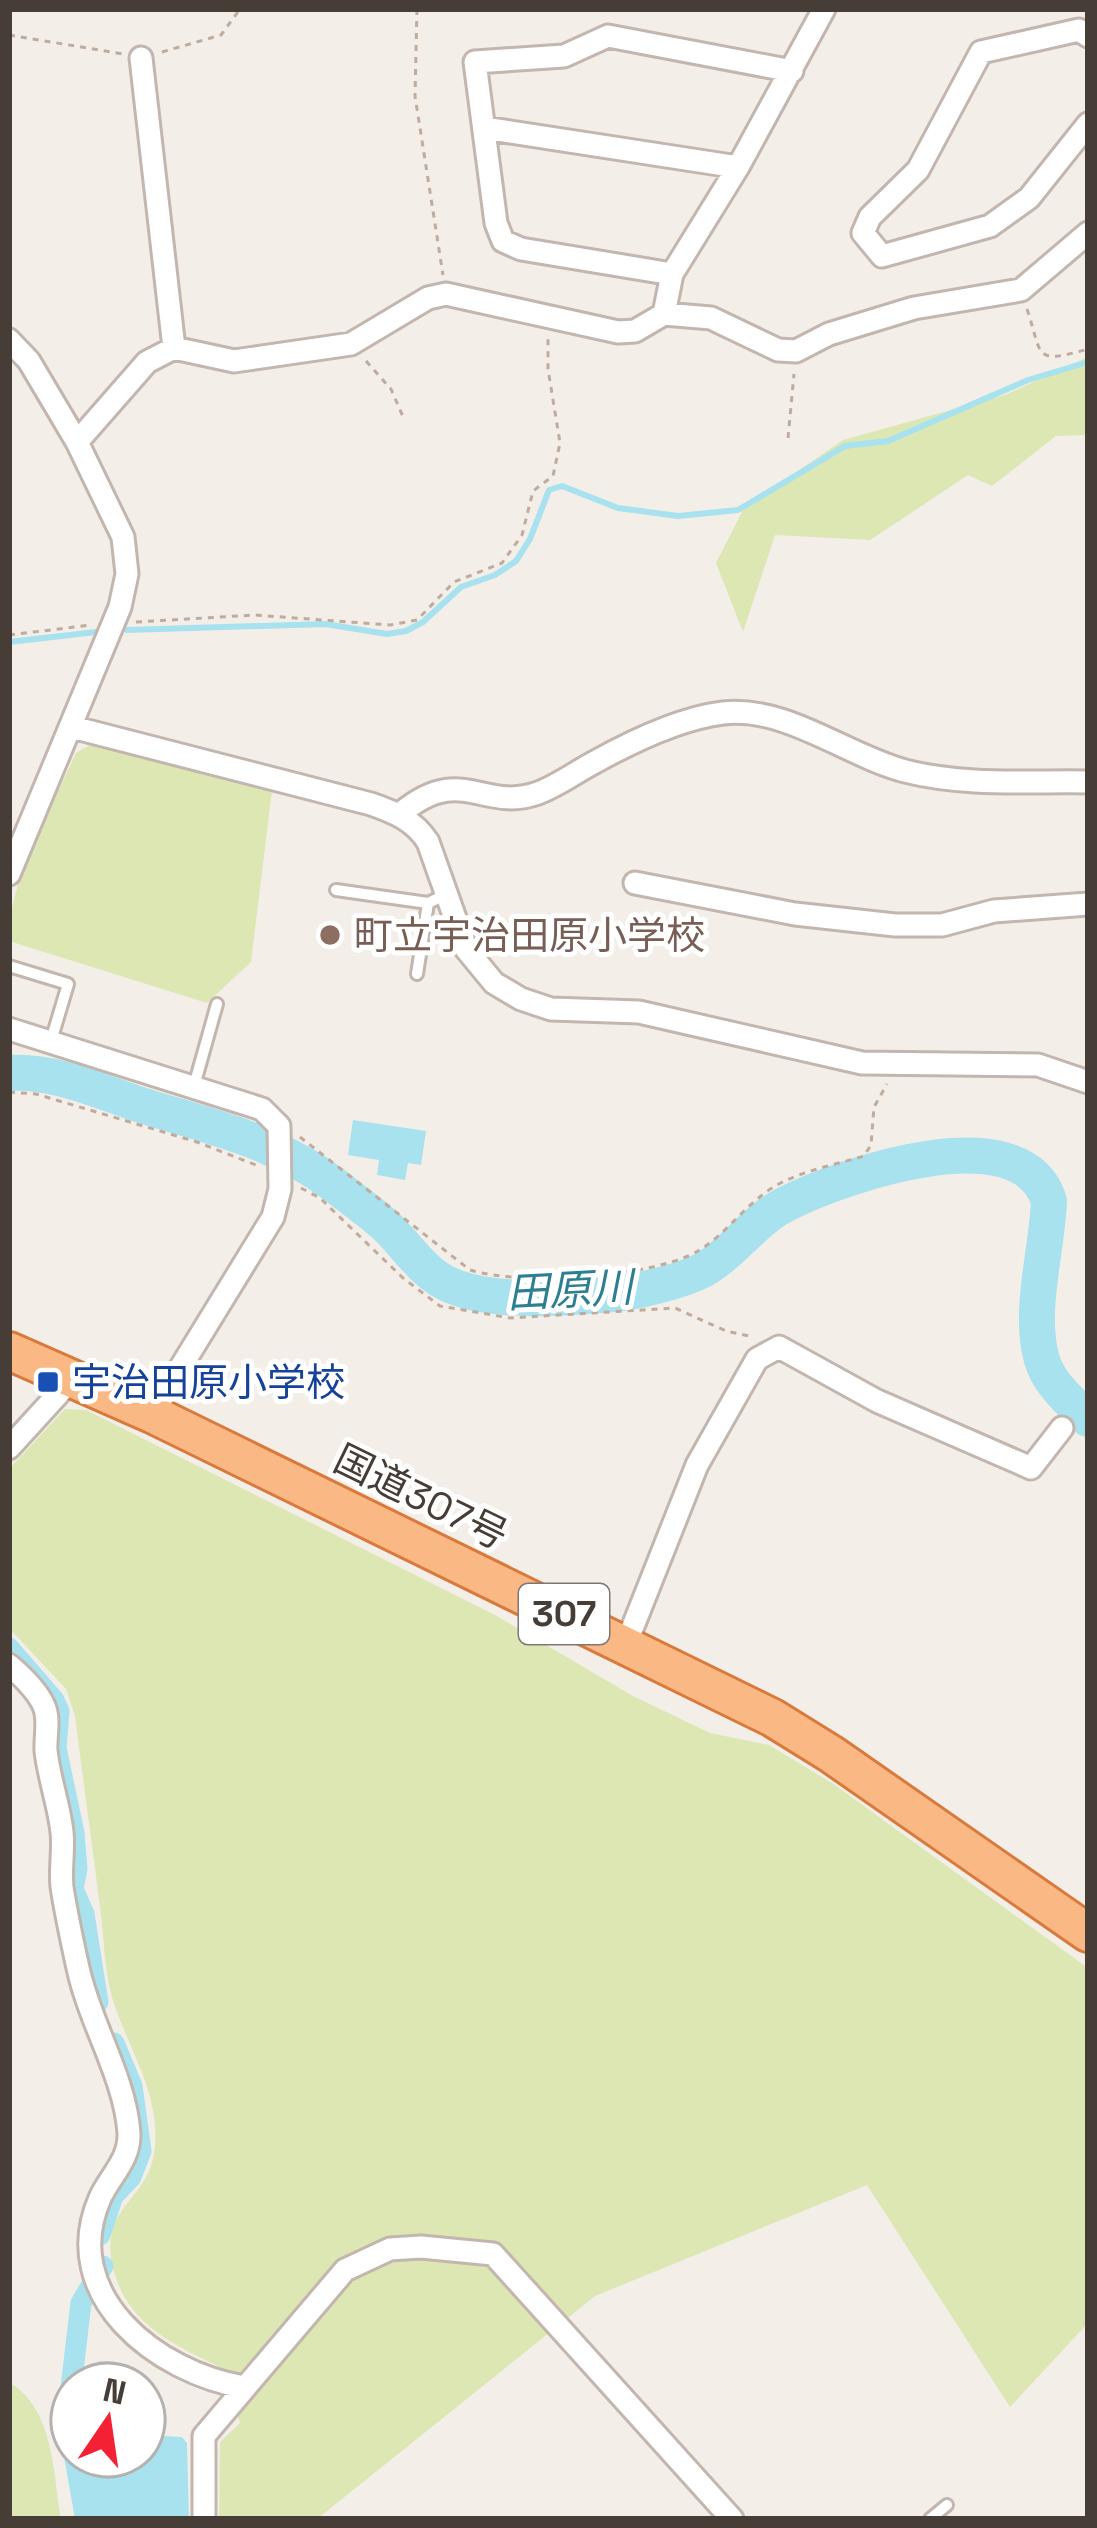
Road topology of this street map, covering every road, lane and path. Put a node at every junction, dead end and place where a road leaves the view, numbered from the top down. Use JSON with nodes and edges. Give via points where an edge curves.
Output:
{"nodes":[{"id":1,"x":417,"y":9,"type":"edge"},
{"id":2,"x":824,"y":9,"type":"edge"},
{"id":3,"x":1082,"y":25,"type":"edge"},
{"id":4,"x":141,"y":58,"type":"dead end"},
{"id":5,"x":792,"y":71,"type":"junction"},
{"id":6,"x":1088,"y":124,"type":"edge"},
{"id":7,"x":484,"y":128,"type":"junction"},
{"id":8,"x":738,"y":167,"type":"junction"},
{"id":9,"x":1088,"y":232,"type":"edge"},
{"id":10,"x":672,"y":274,"type":"junction"},
{"id":11,"x":1021,"y":290,"type":"junction"},
{"id":12,"x":446,"y":294,"type":"junction"},
{"id":13,"x":547,"y":314,"type":"junction"},
{"id":14,"x":664,"y":314,"type":"junction"},
{"id":15,"x":9,"y":340,"type":"edge"},
{"id":16,"x":350,"y":344,"type":"junction"},
{"id":17,"x":174,"y":348,"type":"junction"},
{"id":18,"x":1088,"y":349,"type":"edge"},
{"id":19,"x":796,"y":351,"type":"junction"},
{"id":20,"x":404,"y":419,"type":"dead end"},
{"id":21,"x":788,"y":438,"type":"dead end"},
{"id":22,"x":77,"y":442,"type":"junction"},
{"id":23,"x":113,"y":623,"type":"junction"},
{"id":24,"x":9,"y":635,"type":"edge"},
{"id":25,"x":72,"y":727,"type":"junction"},
{"id":26,"x":1088,"y":782,"type":"edge"},
{"id":27,"x":400,"y":814,"type":"junction"},
{"id":28,"x":9,"y":874,"type":"edge"},
{"id":29,"x":635,"y":883,"type":"dead end"},
{"id":30,"x":336,"y":890,"type":"dead end"},
{"id":31,"x":437,"y":899,"type":"junction"},
{"id":32,"x":1088,"y":904,"type":"edge"},
{"id":33,"x":9,"y":966,"type":"edge"},
{"id":34,"x":417,"y":974,"type":"dead end"},
{"id":35,"x":217,"y":1004,"type":"dead end"},
{"id":36,"x":9,"y":1029,"type":"edge"},
{"id":37,"x":51,"y":1041,"type":"junction"},
{"id":38,"x":898,"y":1065,"type":"junction"},
{"id":39,"x":1088,"y":1082,"type":"edge"},
{"id":40,"x":194,"y":1086,"type":"junction"},
{"id":41,"x":9,"y":1092,"type":"edge"},
{"id":42,"x":280,"y":1136,"type":"junction"},
{"id":43,"x":281,"y":1171,"type":"junction"},
{"id":44,"x":9,"y":1351,"type":"edge"},
{"id":45,"x":757,"y":1359,"type":"junction"},
{"id":46,"x":71,"y":1380,"type":"junction"},
{"id":47,"x":152,"y":1414,"type":"junction"},
{"id":48,"x":1062,"y":1428,"type":"dead end"},
{"id":49,"x":9,"y":1448,"type":"edge"},
{"id":50,"x":626,"y":1644,"type":"junction"},
{"id":51,"x":9,"y":1665,"type":"edge"},
{"id":52,"x":1088,"y":1933,"type":"edge"},
{"id":53,"x":244,"y":2387,"type":"junction"},
{"id":54,"x":947,"y":2506,"type":"dead end"},
{"id":55,"x":205,"y":2519,"type":"edge"},
{"id":56,"x":732,"y":2519,"type":"edge"},
{"id":57,"x":930,"y":2519,"type":"edge"}],
"edges":[{"from":1,"to":12,"type":"path","via":[[415,96]]},
{"from":2,"to":5,"type":"street"},
{"from":3,"to":6,"type":"street","via":[[981,52],[918,170],[863,233],[882,256],[990,226],[1029,198]]},
{"from":4,"to":17,"type":"street"},
{"from":5,"to":7,"type":"street","via":[[608,36],[564,56],[475,62]]},
{"from":5,"to":8,"type":"street"},
{"from":7,"to":8,"type":"street"},
{"from":7,"to":10,"type":"street","via":[[502,242]]},
{"from":8,"to":10,"type":"street"},
{"from":9,"to":11,"type":"street"},
{"from":10,"to":14,"type":"street"},
{"from":11,"to":18,"type":"path","via":[[1043,357]]},
{"from":11,"to":19,"type":"street","via":[[914,308]]},
{"from":12,"to":13,"type":"street"},
{"from":12,"to":16,"type":"street"},
{"from":13,"to":14,"type":"street","via":[[618,332]]},
{"from":13,"to":23,"type":"path","via":[[560,443],[553,476],[533,491],[522,535],[502,563],[454,582],[417,620],[390,625],[255,615]]},
{"from":14,"to":19,"type":"street","via":[[711,319]]},
{"from":15,"to":22,"type":"street"},
{"from":16,"to":17,"type":"street","via":[[234,361]]},
{"from":16,"to":20,"type":"path","via":[[391,389]]},
{"from":17,"to":22,"type":"street","via":[[147,362]]},
{"from":19,"to":21,"type":"path"},
{"from":22,"to":23,"type":"street","via":[[123,537],[127,574]]},
{"from":23,"to":24,"type":"path"},
{"from":23,"to":25,"type":"street"},
{"from":25,"to":27,"type":"street"},
{"from":25,"to":28,"type":"street"},
{"from":26,"to":27,"type":"street","via":[[938,777],[760,713],[720,713],[604,757],[539,793],[445,788]]},
{"from":27,"to":31,"type":"street","via":[[428,842]]},
{"from":29,"to":32,"type":"street","via":[[895,925]]},
{"from":30,"to":31,"type":"lane"},
{"from":31,"to":34,"type":"lane"},
{"from":31,"to":38,"type":"street","via":[[494,983],[521,999],[551,1009],[639,1012]]},
{"from":33,"to":37,"type":"lane","via":[[68,984]]},
{"from":35,"to":40,"type":"lane"},
{"from":36,"to":37,"type":"street"},
{"from":37,"to":40,"type":"street"},
{"from":38,"to":39,"type":"street","via":[[1038,1065]]},
{"from":38,"to":42,"type":"path","via":[[874,1107],[864,1156],[774,1187],[700,1250],[620,1273],[495,1278],[470,1270],[305,1140]]},
{"from":40,"to":42,"type":"street","via":[[267,1111]]},
{"from":41,"to":43,"type":"path"},
{"from":42,"to":43,"type":"street"},
{"from":43,"to":45,"type":"path","via":[[440,1306],[511,1318],[675,1308],[748,1335]]},
{"from":43,"to":47,"type":"street","via":[[267,1229]]},
{"from":44,"to":46,"type":"highway","name":"国道307号","number":"307"},
{"from":45,"to":48,"type":"street","via":[[779,1347],[877,1401],[1031,1468]]},
{"from":45,"to":50,"type":"street","via":[[697,1465]]},
{"from":46,"to":47,"type":"highway","name":"国道307号","number":"307"},
{"from":46,"to":49,"type":"street"},
{"from":47,"to":50,"type":"highway","name":"国道307号","number":"307"},
{"from":50,"to":52,"type":"highway","name":"国道307号","number":"307","via":[[831,1754]]},
{"from":51,"to":53,"type":"street","via":[[47,1712],[61,1883],[78,1969],[122,2091],[130,2138],[100,2198],[95,2282],[120,2324],[151,2350]]},
{"from":53,"to":55,"type":"street","via":[[204,2436]]},
{"from":53,"to":56,"type":"street","via":[[345,2270],[368,2257],[421,2247],[493,2254]]},
{"from":54,"to":57,"type":"lane"}]}
